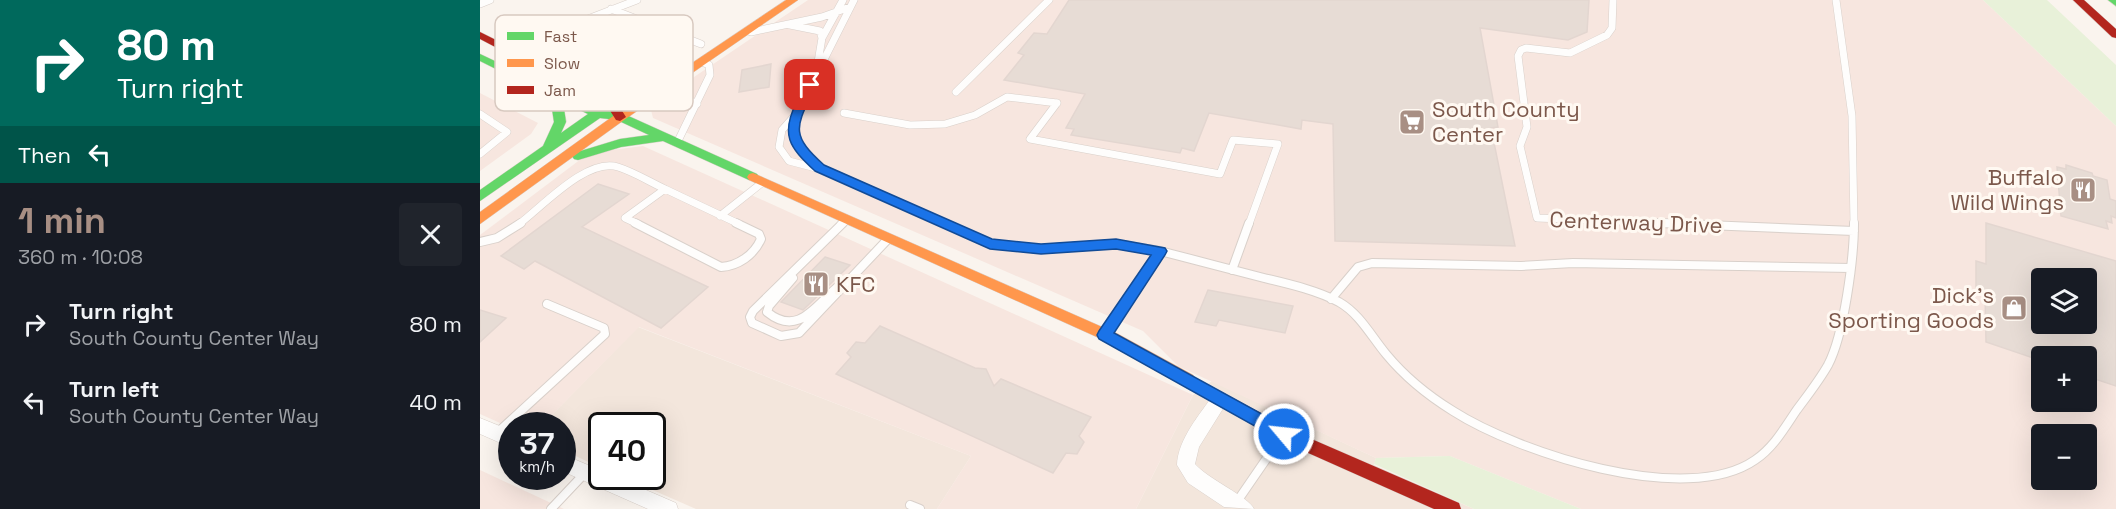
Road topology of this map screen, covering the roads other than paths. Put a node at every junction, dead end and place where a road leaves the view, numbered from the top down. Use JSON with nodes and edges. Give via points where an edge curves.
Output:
{"nodes":[{"id":1,"x":490,"y":0,"type":"edge"},
{"id":2,"x":637,"y":0,"type":"edge"},
{"id":3,"x":793,"y":0,"type":"edge"},
{"id":4,"x":843,"y":0,"type":"edge"},
{"id":5,"x":854,"y":0,"type":"edge"},
{"id":6,"x":1049,"y":0,"type":"edge"},
{"id":7,"x":1613,"y":0,"type":"edge"},
{"id":8,"x":1836,"y":0,"type":"edge"},
{"id":9,"x":2078,"y":0,"type":"edge"},
{"id":10,"x":480,"y":4,"type":"edge"},
{"id":11,"x":850,"y":8,"type":"junction"},
{"id":12,"x":611,"y":9,"type":"junction"},
{"id":13,"x":834,"y":14,"type":"junction"},
{"id":14,"x":597,"y":15,"type":"edge"},
{"id":15,"x":627,"y":15,"type":"edge"},
{"id":16,"x":784,"y":25,"type":"junction"},
{"id":17,"x":744,"y":33,"type":"junction"},
{"id":18,"x":480,"y":35,"type":"edge"},
{"id":19,"x":2116,"y":35,"type":"edge"},
{"id":20,"x":693,"y":37,"type":"edge"},
{"id":21,"x":822,"y":38,"type":"junction"},
{"id":22,"x":706,"y":41,"type":"joint"},
{"id":23,"x":495,"y":42,"type":"edge"},
{"id":24,"x":693,"y":49,"type":"edge"},
{"id":25,"x":702,"y":62,"type":"junction"},
{"id":26,"x":693,"y":68,"type":"edge"},
{"id":27,"x":816,"y":72,"type":"junction"},
{"id":28,"x":956,"y":92,"type":"dead end"},
{"id":29,"x":693,"y":102,"type":"edge"},
{"id":30,"x":697,"y":104,"type":"junction"},
{"id":31,"x":561,"y":111,"type":"edge"},
{"id":32,"x":592,"y":111,"type":"edge"},
{"id":33,"x":599,"y":111,"type":"edge"},
{"id":34,"x":616,"y":111,"type":"edge"},
{"id":35,"x":629,"y":111,"type":"edge"},
{"id":36,"x":596,"y":113,"type":"junction"},
{"id":37,"x":797,"y":113,"type":"junction"},
{"id":38,"x":844,"y":113,"type":"dead end"},
{"id":39,"x":480,"y":114,"type":"edge"},
{"id":40,"x":620,"y":117,"type":"junction"},
{"id":41,"x":663,"y":137,"type":"junction"},
{"id":42,"x":677,"y":143,"type":"junction"},
{"id":43,"x":549,"y":146,"type":"junction"},
{"id":44,"x":480,"y":154,"type":"edge"},
{"id":45,"x":556,"y":164,"type":"junction"},
{"id":46,"x":820,"y":168,"type":"junction"},
{"id":47,"x":763,"y":182,"type":"junction"},
{"id":48,"x":665,"y":189,"type":"junction"},
{"id":49,"x":480,"y":196,"type":"edge"},
{"id":50,"x":720,"y":216,"type":"junction"},
{"id":51,"x":480,"y":219,"type":"edge"},
{"id":52,"x":846,"y":220,"type":"junction"},
{"id":53,"x":1854,"y":231,"type":"junction"},
{"id":54,"x":888,"y":239,"type":"junction"},
{"id":55,"x":480,"y":242,"type":"edge"},
{"id":56,"x":1160,"y":251,"type":"junction"},
{"id":57,"x":804,"y":262,"type":"junction"},
{"id":58,"x":1851,"y":268,"type":"junction"},
{"id":59,"x":1232,"y":270,"type":"junction"},
{"id":60,"x":850,"y":279,"type":"junction"},
{"id":61,"x":1331,"y":299,"type":"junction"},
{"id":62,"x":547,"y":304,"type":"dead end"},
{"id":63,"x":1105,"y":335,"type":"junction"},
{"id":64,"x":1220,"y":399,"type":"junction"},
{"id":65,"x":528,"y":412,"type":"edge"},
{"id":66,"x":480,"y":426,"type":"edge"},
{"id":67,"x":498,"y":434,"type":"edge"},
{"id":68,"x":1284,"y":434,"type":"junction"},
{"id":69,"x":576,"y":468,"type":"edge"},
{"id":70,"x":586,"y":472,"type":"junction"},
{"id":71,"x":910,"y":505,"type":"dead end"},
{"id":72,"x":1240,"y":506,"type":"edge"},
{"id":73,"x":550,"y":509,"type":"edge"},
{"id":74,"x":669,"y":509,"type":"edge"},
{"id":75,"x":920,"y":509,"type":"edge"},
{"id":76,"x":1453,"y":509,"type":"edge"}],
"edges":[{"from":1,"to":10,"type":"lane"},
{"from":2,"to":12,"type":"lane"},
{"from":3,"to":17,"type":"main road"},
{"from":4,"to":13,"type":"lane"},
{"from":5,"to":11,"type":"lane"},
{"from":6,"to":28,"type":"lane"},
{"from":7,"to":53,"type":"lane","name":"Centerway Drive","via":[[1612,28],[1607,34],[1570,53],[1526,48],[1518,56],[1527,127],[1520,146],[1537,218]]},
{"from":8,"to":53,"type":"lane","via":[[1852,116]]},
{"from":9,"to":19,"type":"main road"},
{"from":11,"to":13,"type":"lane"},
{"from":11,"to":27,"type":"lane"},
{"from":12,"to":14,"type":"lane"},
{"from":12,"to":15,"type":"lane"},
{"from":13,"to":16,"type":"lane"},
{"from":13,"to":21,"type":"lane"},
{"from":16,"to":17,"type":"lane"},
{"from":16,"to":21,"type":"lane","via":[[809,27],[820,31]]},
{"from":17,"to":25,"type":"main road"},
{"from":18,"to":23,"type":"main road"},
{"from":20,"to":22,"type":"lane"},
{"from":21,"to":27,"type":"lane"},
{"from":22,"to":24,"type":"main road"},
{"from":25,"to":26,"type":"main road"},
{"from":25,"to":30,"type":"lane","via":[[711,70]]},
{"from":27,"to":37,"type":"lane"},
{"from":29,"to":30,"type":"lane"},
{"from":30,"to":42,"type":"lane"},
{"from":31,"to":43,"type":"main road","via":[[560,128]]},
{"from":32,"to":36,"type":"main road"},
{"from":33,"to":36,"type":"main road"},
{"from":34,"to":40,"type":"main road"},
{"from":35,"to":40,"type":"main road"},
{"from":36,"to":40,"type":"main road"},
{"from":36,"to":43,"type":"main road"},
{"from":37,"to":46,"type":"lane","via":[[792,135],[800,150]]},
{"from":37,"to":46,"type":"lane","via":[[782,130],[779,147],[789,161]]},
{"from":38,"to":59,"type":"lane","via":[[910,125],[945,124],[975,115],[1007,97],[1057,103],[1030,139],[1220,174],[1233,140],[1278,144]]},
{"from":39,"to":44,"type":"lane","via":[[507,132]]},
{"from":40,"to":41,"type":"main road"},
{"from":40,"to":45,"type":"main road"},
{"from":41,"to":42,"type":"main road"},
{"from":41,"to":45,"type":"main road","via":[[593,150]]},
{"from":42,"to":47,"type":"main road"},
{"from":43,"to":49,"type":"main road"},
{"from":45,"to":51,"type":"main road"},
{"from":46,"to":56,"type":"lane","via":[[990,244],[1041,249],[1116,244]]},
{"from":47,"to":50,"type":"lane"},
{"from":47,"to":52,"type":"main road"},
{"from":48,"to":50,"type":"lane"},
{"from":48,"to":50,"type":"lane","via":[[625,218],[721,267],[728,267],[759,245],[761,239],[759,234]]},
{"from":48,"to":55,"type":"lane","via":[[616,166],[596,166],[507,233]]},
{"from":52,"to":54,"type":"main road"},
{"from":52,"to":57,"type":"lane"},
{"from":53,"to":58,"type":"lane"},
{"from":54,"to":60,"type":"lane"},
{"from":54,"to":63,"type":"main road"},
{"from":56,"to":59,"type":"lane"},
{"from":56,"to":63,"type":"lane"},
{"from":57,"to":60,"type":"lane","via":[[769,306],[767,312],[773,319],[794,323],[804,318],[830,291]]},
{"from":57,"to":60,"type":"lane","via":[[753,311],[752,323],[789,338],[799,333]]},
{"from":58,"to":61,"type":"lane","via":[[1573,262],[1521,266],[1372,263],[1358,267]]},
{"from":58,"to":61,"type":"lane","via":[[1829,363],[1776,441],[1754,461],[1730,472],[1679,480],[1627,475],[1530,449],[1456,413],[1418,388],[1360,319]]},
{"from":59,"to":61,"type":"lane","via":[[1311,290]]},
{"from":62,"to":65,"type":"lane","via":[[604,328],[605,334]]},
{"from":63,"to":64,"type":"main road"},
{"from":64,"to":68,"type":"main road"},
{"from":64,"to":72,"type":"street","via":[[1189,449],[1186,464],[1191,475]]},
{"from":66,"to":67,"type":"street"},
{"from":68,"to":72,"type":"lane"},
{"from":68,"to":76,"type":"main road"},
{"from":69,"to":70,"type":"street"},
{"from":70,"to":73,"type":"lane"},
{"from":70,"to":74,"type":"street"},
{"from":71,"to":75,"type":"lane"}]}
